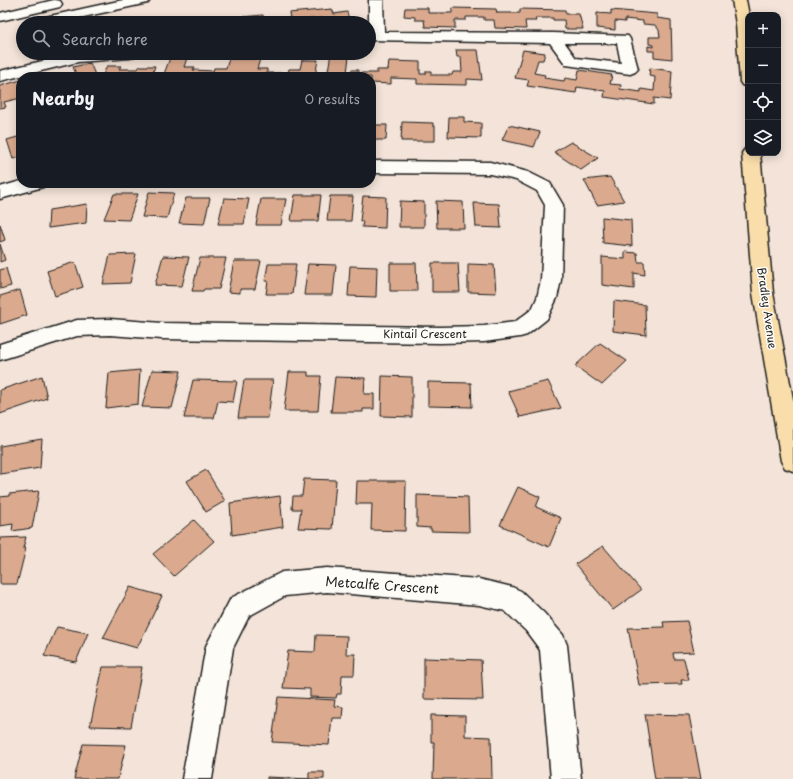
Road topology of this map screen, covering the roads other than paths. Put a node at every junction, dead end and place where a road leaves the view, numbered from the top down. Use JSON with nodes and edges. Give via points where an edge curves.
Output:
{"nodes":[{"id":1,"x":143,"y":0,"type":"edge"},
{"id":2,"x":376,"y":0,"type":"edge"},
{"id":3,"x":739,"y":0,"type":"edge"},
{"id":4,"x":66,"y":2,"type":"dead end"},
{"id":5,"x":69,"y":16,"type":"edge"},
{"id":6,"x":375,"y":16,"type":"edge"},
{"id":7,"x":0,"y":17,"type":"edge"},
{"id":8,"x":376,"y":35,"type":"edge"},
{"id":9,"x":554,"y":37,"type":"dead end"},
{"id":10,"x":745,"y":48,"type":"edge"},
{"id":11,"x":66,"y":60,"type":"edge"},
{"id":12,"x":16,"y":72,"type":"edge"},
{"id":13,"x":16,"y":72,"type":"edge"},
{"id":14,"x":0,"y":76,"type":"edge"},
{"id":15,"x":751,"y":156,"type":"edge"},
{"id":16,"x":376,"y":167,"type":"edge"},
{"id":17,"x":18,"y":188,"type":"edge"},
{"id":18,"x":0,"y":193,"type":"edge"},
{"id":19,"x":0,"y":352,"type":"edge"},
{"id":20,"x":793,"y":461,"type":"edge"},
{"id":21,"x":197,"y":779,"type":"edge"},
{"id":22,"x":566,"y":779,"type":"edge"}],
"edges":[{"from":1,"to":5,"type":"street"},
{"from":2,"to":6,"type":"street"},
{"from":3,"to":10,"type":"main road"},
{"from":4,"to":7,"type":"street"},
{"from":8,"to":9,"type":"street"},
{"from":11,"to":13,"type":"street"},
{"from":12,"to":14,"type":"street"},
{"from":15,"to":20,"type":"main road","name":"Bradley Avenue","via":[[763,293]]},
{"from":16,"to":19,"type":"street","name":"Kintail Crescent","via":[[490,168],[522,176],[544,187],[554,206],[550,280],[547,298],[540,314],[520,328],[484,334],[77,328]]},
{"from":17,"to":18,"type":"street"},
{"from":21,"to":22,"type":"street","name":"Metcalfe Crescent","via":[[220,646],[240,607],[282,584],[327,580],[479,592],[512,600],[535,622],[553,645]]}]}
